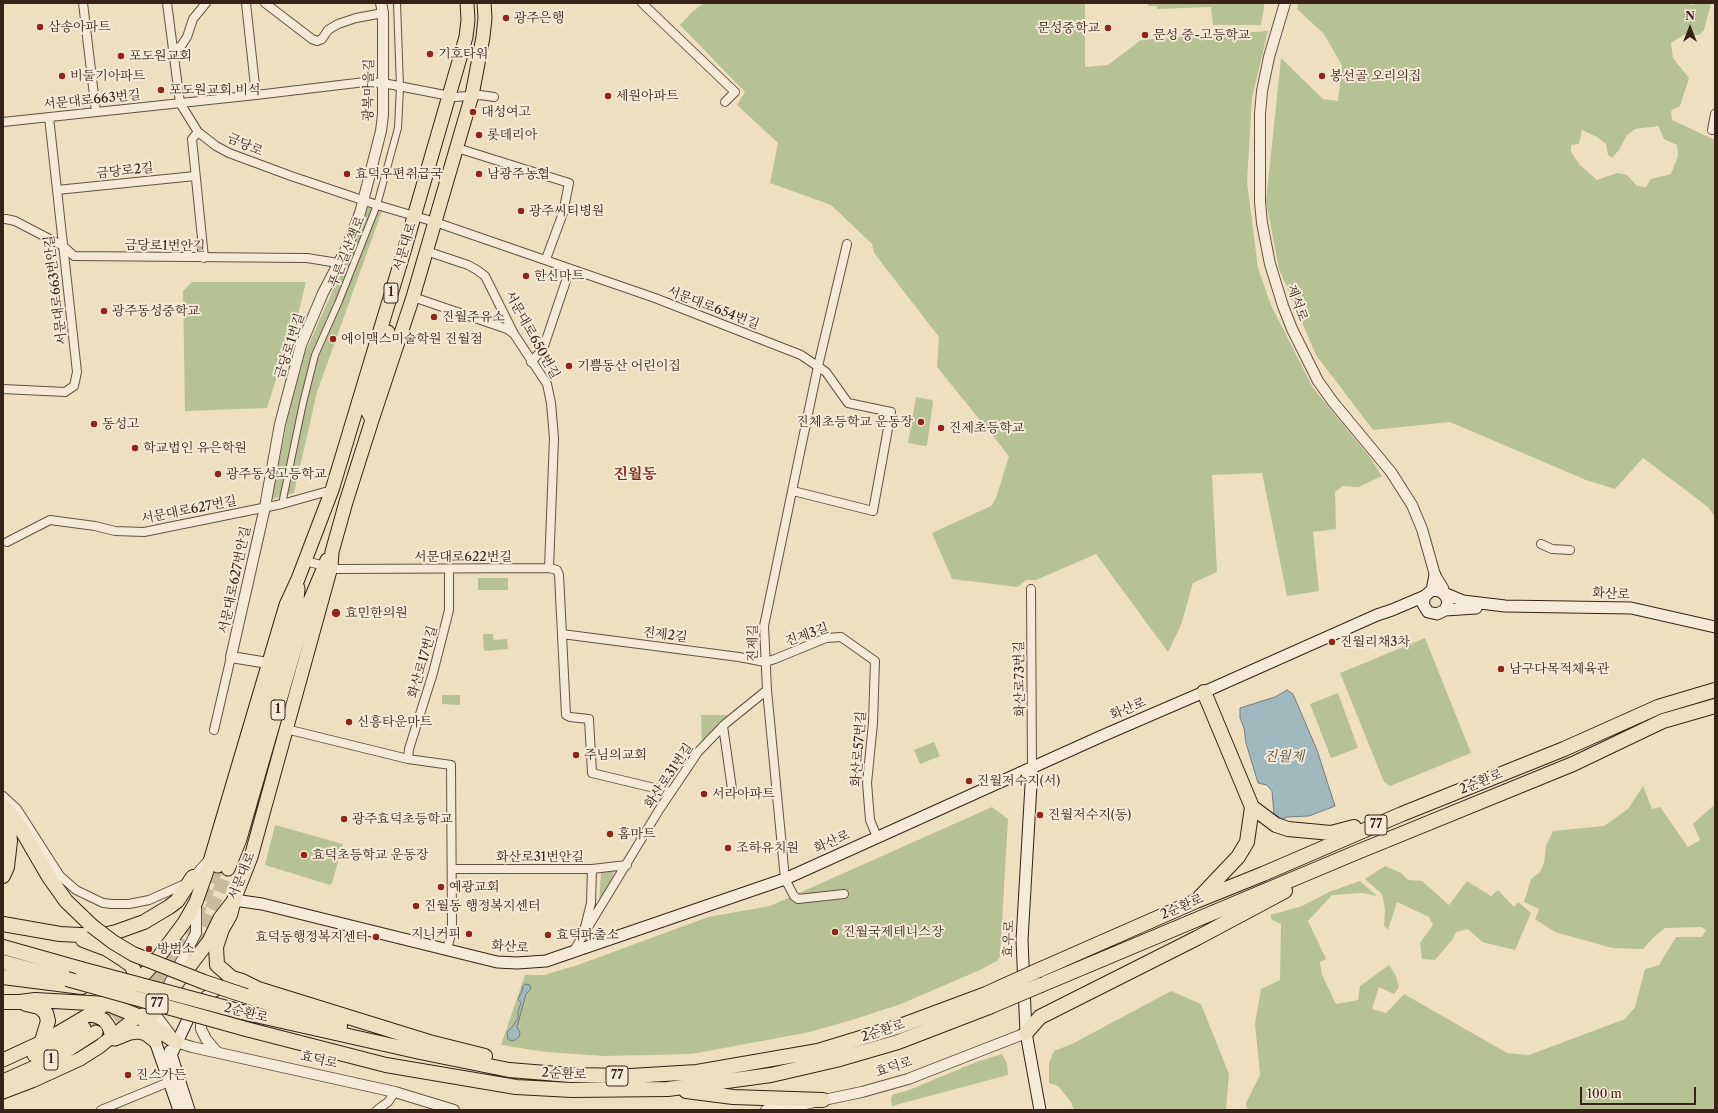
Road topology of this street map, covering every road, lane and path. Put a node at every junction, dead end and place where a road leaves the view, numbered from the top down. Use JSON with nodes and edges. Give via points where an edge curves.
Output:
{"nodes":[{"id":1,"x":83,"y":3,"type":"edge"},
{"id":2,"x":167,"y":3,"type":"edge"},
{"id":3,"x":206,"y":3,"type":"edge"},
{"id":4,"x":246,"y":3,"type":"edge"},
{"id":5,"x":265,"y":3,"type":"edge"},
{"id":6,"x":397,"y":3,"type":"edge"},
{"id":7,"x":467,"y":3,"type":"edge"},
{"id":8,"x":484,"y":3,"type":"edge"},
{"id":9,"x":642,"y":3,"type":"edge"},
{"id":10,"x":1285,"y":3,"type":"edge"},
{"id":11,"x":382,"y":8,"type":"edge"},
{"id":12,"x":173,"y":50,"type":"junction"},
{"id":13,"x":383,"y":83,"type":"junction"},
{"id":14,"x":400,"y":87,"type":"junction"},
{"id":15,"x":256,"y":95,"type":"junction"},
{"id":16,"x":472,"y":95,"type":"junction"},
{"id":17,"x":449,"y":96,"type":"junction"},
{"id":18,"x":494,"y":97,"type":"dead end"},
{"id":19,"x":725,"y":102,"type":"dead end"},
{"id":20,"x":180,"y":103,"type":"junction"},
{"id":21,"x":96,"y":112,"type":"junction"},
{"id":22,"x":1715,"y":114,"type":"edge"},
{"id":23,"x":49,"y":117,"type":"junction"},
{"id":24,"x":3,"y":122,"type":"edge"},
{"id":25,"x":1712,"y":130,"type":"dead end"},
{"id":26,"x":198,"y":132,"type":"junction"},
{"id":27,"x":457,"y":148,"type":"junction"},
{"id":28,"x":195,"y":176,"type":"junction"},
{"id":29,"x":57,"y":190,"type":"junction"},
{"id":30,"x":364,"y":200,"type":"junction"},
{"id":31,"x":377,"y":205,"type":"junction"},
{"id":32,"x":415,"y":216,"type":"junction"},
{"id":33,"x":3,"y":220,"type":"edge"},
{"id":34,"x":435,"y":222,"type":"junction"},
{"id":35,"x":847,"y":244,"type":"dead end"},
{"id":36,"x":63,"y":246,"type":"junction"},
{"id":37,"x":426,"y":251,"type":"junction"},
{"id":38,"x":204,"y":258,"type":"junction"},
{"id":39,"x":546,"y":260,"type":"junction"},
{"id":40,"x":338,"y":263,"type":"junction"},
{"id":41,"x":400,"y":265,"type":"junction"},
{"id":42,"x":570,"y":269,"type":"junction"},
{"id":43,"x":413,"y":297,"type":"junction"},
{"id":44,"x":514,"y":334,"type":"junction"},
{"id":45,"x":531,"y":362,"type":"junction"},
{"id":46,"x":818,"y":366,"type":"junction"},
{"id":47,"x":3,"y":389,"type":"edge"},
{"id":48,"x":372,"y":420,"type":"junction"},
{"id":49,"x":332,"y":490,"type":"junction"},
{"id":50,"x":793,"y":491,"type":"junction"},
{"id":51,"x":282,"y":504,"type":"junction"},
{"id":52,"x":265,"y":507,"type":"junction"},
{"id":53,"x":7,"y":542,"type":"dead end"},
{"id":54,"x":1541,"y":544,"type":"dead end"},
{"id":55,"x":1570,"y":550,"type":"dead end"},
{"id":56,"x":305,"y":561,"type":"junction"},
{"id":57,"x":328,"y":566,"type":"junction"},
{"id":58,"x":550,"y":568,"type":"junction"},
{"id":59,"x":449,"y":569,"type":"junction"},
{"id":60,"x":1435,"y":575,"type":"junction"},
{"id":61,"x":298,"y":579,"type":"junction"},
{"id":62,"x":1031,"y":589,"type":"dead end"},
{"id":63,"x":1428,"y":593,"type":"junction"},
{"id":64,"x":1444,"y":593,"type":"junction"},
{"id":65,"x":1505,"y":606,"type":"junction"},
{"id":66,"x":1424,"y":607,"type":"junction"},
{"id":67,"x":1392,"y":610,"type":"junction"},
{"id":68,"x":1445,"y":610,"type":"junction"},
{"id":69,"x":1715,"y":627,"type":"edge"},
{"id":70,"x":562,"y":634,"type":"junction"},
{"id":71,"x":231,"y":657,"type":"junction"},
{"id":72,"x":875,"y":661,"type":"joint"},
{"id":73,"x":765,"y":662,"type":"junction"},
{"id":74,"x":268,"y":663,"type":"junction"},
{"id":75,"x":767,"y":690,"type":"junction"},
{"id":76,"x":1715,"y":690,"type":"edge"},
{"id":77,"x":1204,"y":692,"type":"junction"},
{"id":78,"x":1715,"y":706,"type":"edge"},
{"id":79,"x":723,"y":726,"type":"junction"},
{"id":80,"x":286,"y":729,"type":"junction"},
{"id":81,"x":214,"y":730,"type":"dead end"},
{"id":82,"x":408,"y":759,"type":"junction"},
{"id":83,"x":1032,"y":768,"type":"junction"},
{"id":84,"x":732,"y":789,"type":"dead end"},
{"id":85,"x":671,"y":792,"type":"junction"},
{"id":86,"x":3,"y":796,"type":"edge"},
{"id":87,"x":3,"y":806,"type":"edge"},
{"id":88,"x":1254,"y":809,"type":"junction"},
{"id":89,"x":1402,"y":814,"type":"junction"},
{"id":90,"x":3,"y":819,"type":"edge"},
{"id":91,"x":878,"y":837,"type":"junction"},
{"id":92,"x":1355,"y":853,"type":"junction"},
{"id":93,"x":219,"y":864,"type":"junction"},
{"id":94,"x":627,"y":865,"type":"junction"},
{"id":95,"x":452,"y":869,"type":"junction"},
{"id":96,"x":592,"y":869,"type":"junction"},
{"id":97,"x":3,"y":876,"type":"edge"},
{"id":98,"x":193,"y":877,"type":"junction"},
{"id":99,"x":785,"y":879,"type":"junction"},
{"id":100,"x":844,"y":894,"type":"dead end"},
{"id":101,"x":234,"y":900,"type":"junction"},
{"id":102,"x":1196,"y":901,"type":"junction"},
{"id":103,"x":196,"y":902,"type":"junction"},
{"id":104,"x":3,"y":924,"type":"edge"},
{"id":105,"x":60,"y":934,"type":"junction"},
{"id":106,"x":582,"y":938,"type":"junction"},
{"id":107,"x":3,"y":947,"type":"edge"},
{"id":108,"x":447,"y":950,"type":"junction"},
{"id":109,"x":573,"y":952,"type":"junction"},
{"id":110,"x":3,"y":962,"type":"edge"},
{"id":111,"x":151,"y":967,"type":"junction"},
{"id":112,"x":3,"y":977,"type":"edge"},
{"id":113,"x":139,"y":980,"type":"junction"},
{"id":114,"x":61,"y":982,"type":"junction"},
{"id":115,"x":252,"y":993,"type":"junction"},
{"id":116,"x":207,"y":996,"type":"junction"},
{"id":117,"x":3,"y":1002,"type":"edge"},
{"id":118,"x":20,"y":1002,"type":"junction"},
{"id":119,"x":108,"y":1004,"type":"junction"},
{"id":120,"x":154,"y":1013,"type":"junction"},
{"id":121,"x":138,"y":1016,"type":"junction"},
{"id":122,"x":92,"y":1024,"type":"junction"},
{"id":123,"x":1026,"y":1033,"type":"junction"},
{"id":124,"x":112,"y":1037,"type":"junction"},
{"id":125,"x":164,"y":1040,"type":"junction"},
{"id":126,"x":42,"y":1041,"type":"junction"},
{"id":127,"x":99,"y":1047,"type":"junction"},
{"id":128,"x":216,"y":1051,"type":"junction"},
{"id":129,"x":420,"y":1052,"type":"junction"},
{"id":130,"x":3,"y":1060,"type":"edge"},
{"id":131,"x":165,"y":1068,"type":"junction"},
{"id":132,"x":3,"y":1069,"type":"edge"},
{"id":133,"x":571,"y":1075,"type":"junction"},
{"id":134,"x":3,"y":1081,"type":"edge"},
{"id":135,"x":169,"y":1082,"type":"junction"},
{"id":136,"x":668,"y":1088,"type":"junction"},
{"id":137,"x":3,"y":1092,"type":"edge"},
{"id":138,"x":395,"y":1092,"type":"junction"},
{"id":139,"x":823,"y":1100,"type":"junction"},
{"id":140,"x":101,"y":1110,"type":"edge"},
{"id":141,"x":179,"y":1110,"type":"edge"},
{"id":142,"x":188,"y":1110,"type":"edge"},
{"id":143,"x":377,"y":1110,"type":"edge"},
{"id":144,"x":454,"y":1110,"type":"edge"},
{"id":145,"x":766,"y":1110,"type":"edge"},
{"id":146,"x":1040,"y":1110,"type":"edge"}],
"edges":[{"from":1,"to":21,"type":"street"},
{"from":2,"to":12,"type":"street","name":"금당로"},
{"from":3,"to":12,"type":"street","via":[[193,19],[181,46]]},
{"from":4,"to":15,"type":"street"},
{"from":5,"to":11,"type":"street","via":[[318,41],[338,24]]},
{"from":6,"to":14,"type":"street","name":"푸른길산책로"},
{"from":7,"to":17,"type":"main road","name":"서문대로","number":"1","via":[[466,37]]},
{"from":8,"to":16,"type":"main road","name":"서문대로","number":"1","via":[[484,37]]},
{"from":9,"to":19,"type":"street","via":[[735,92]]},
{"from":10,"to":60,"type":"street","name":"제석로","via":[[1269,57],[1260,114],[1260,202],[1270,264],[1292,329],[1318,381],[1391,472],[1412,505],[1422,529]]},
{"from":11,"to":13,"type":"street","name":"광복마을길"},
{"from":12,"to":20,"type":"street","name":"금당로"},
{"from":13,"to":14,"type":"street","name":"서문대로663번길"},
{"from":13,"to":15,"type":"street","name":"서문대로663번길","via":[[366,82]]},
{"from":13,"to":30,"type":"street","name":"광복마을길","via":[[383,125]]},
{"from":14,"to":17,"type":"street","name":"서문대로663번길"},
{"from":14,"to":31,"type":"street","name":"푸른길산책로","via":[[398,128]]},
{"from":15,"to":20,"type":"street","name":"서문대로663번길"},
{"from":16,"to":17,"type":"street","name":"서문대로663번길"},
{"from":16,"to":18,"type":"street","name":"서문대로663번길"},
{"from":16,"to":27,"type":"main road","name":"서문대로","number":"1"},
{"from":17,"to":32,"type":"main road","name":"서문대로","number":"1"},
{"from":20,"to":21,"type":"street","name":"서문대로663번길"},
{"from":20,"to":26,"type":"street","name":"금당로"},
{"from":21,"to":23,"type":"street","name":"서문대로663번길"},
{"from":22,"to":25,"type":"street"},
{"from":23,"to":24,"type":"street","name":"서문대로663번길"},
{"from":23,"to":29,"type":"street","name":"서문대로663번안길"},
{"from":26,"to":28,"type":"street","via":[[192,139]]},
{"from":26,"to":30,"type":"street","name":"금당로","via":[[229,153]]},
{"from":27,"to":34,"type":"main road","name":"서문대로","number":"1"},
{"from":27,"to":39,"type":"street","via":[[569,183],[563,213]]},
{"from":28,"to":29,"type":"street","name":"금당로2길"},
{"from":28,"to":38,"type":"street"},
{"from":29,"to":36,"type":"street","name":"서문대로663번안길"},
{"from":30,"to":31,"type":"street","name":"금당로"},
{"from":30,"to":40,"type":"street","name":"금당로1번길","via":[[347,247]]},
{"from":31,"to":32,"type":"street","name":"금당로"},
{"from":31,"to":51,"type":"street","name":"푸른길산책로","via":[[315,355]]},
{"from":32,"to":34,"type":"street","name":"서문대로654번길"},
{"from":32,"to":41,"type":"main road","name":"서문대로","number":"1"},
{"from":33,"to":36,"type":"street","name":"금당로1번안길","via":[[11,220]]},
{"from":34,"to":37,"type":"main road","name":"서문대로","number":"1"},
{"from":34,"to":39,"type":"street","name":"서문대로654번길"},
{"from":35,"to":46,"type":"street","name":"진제길"},
{"from":36,"to":38,"type":"street","name":"금당로1번안길","via":[[74,256]]},
{"from":36,"to":47,"type":"street","name":"서문대로663번안길","via":[[77,372],[74,386],[60,393]]},
{"from":37,"to":43,"type":"main road","name":"서문대로","number":"1"},
{"from":37,"to":44,"type":"street","name":"서문대로650번길","via":[[481,272]]},
{"from":38,"to":40,"type":"street","name":"금당로1번안길","via":[[307,258]]},
{"from":39,"to":42,"type":"street","name":"서문대로654번길"},
{"from":40,"to":52,"type":"street","name":"금당로1번길","via":[[301,345],[280,424]]},
{"from":41,"to":48,"type":"main road","via":[[407,251],[410,253],[366,408]]},
{"from":41,"to":49,"type":"main road","name":"서문대로","number":"1"},
{"from":42,"to":45,"type":"street","via":[[543,349]]},
{"from":42,"to":46,"type":"street","name":"서문대로654번길","via":[[655,298],[794,353]]},
{"from":43,"to":44,"type":"street"},
{"from":43,"to":48,"type":"main road","name":"서문대로","number":"1"},
{"from":44,"to":45,"type":"street","name":"서문대로650번길"},
{"from":45,"to":58,"type":"street","name":"서문대로650번길","via":[[547,384],[551,404],[554,438]]},
{"from":46,"to":50,"type":"street","name":"진제길"},
{"from":46,"to":50,"type":"street","name":"서문대로654번길","via":[[826,372],[848,403],[891,412],[873,511]]},
{"from":48,"to":57,"type":"main road","name":"서문대로","number":"1"},
{"from":49,"to":51,"type":"street","name":"서문대로627번길"},
{"from":49,"to":56,"type":"main road","name":"서문대로","number":"1"},
{"from":50,"to":73,"type":"street","name":"진제길","via":[[765,618]]},
{"from":51,"to":52,"type":"street","name":"서문대로627번길"},
{"from":52,"to":53,"type":"street","name":"서문대로627번길","via":[[144,532],[115,531],[50,520]]},
{"from":52,"to":71,"type":"street","name":"서문대로627번안길"},
{"from":54,"to":55,"type":"street","via":[[1552,549]]},
{"from":56,"to":57,"type":"street","name":"서문대로622번길"},
{"from":56,"to":61,"type":"main road","name":"서문대로","number":"1"},
{"from":57,"to":59,"type":"street","name":"서문대로622번길","via":[[337,569]]},
{"from":57,"to":80,"type":"main road","name":"서문대로"},
{"from":57,"to":93,"type":"main road","name":"서문대로","number":"1","via":[[306,610],[240,839]]},
{"from":58,"to":59,"type":"street","name":"서문대로622번길"},
{"from":58,"to":70,"type":"street","via":[[557,570],[559,575]]},
{"from":59,"to":82,"type":"street","name":"화산로17번길","via":[[448,614]]},
{"from":60,"to":63,"type":"main road"},
{"from":60,"to":64,"type":"street","name":"제석로"},
{"from":61,"to":74,"type":"main road","name":"서문대로","via":[[286,605]]},
{"from":61,"to":93,"type":"main road","name":"서문대로","number":"1","via":[[297,601],[285,649]]},
{"from":62,"to":83,"type":"street","name":"화산로73번길"},
{"from":63,"to":64,"type":"main road","via":[[1436,590]]},
{"from":63,"to":66,"type":"main road","via":[[1423,601]]},
{"from":63,"to":67,"type":"main road"},
{"from":64,"to":65,"type":"main road","via":[[1463,601]]},
{"from":64,"to":68,"type":"main road","via":[[1448,603]]},
{"from":65,"to":68,"type":"main road"},
{"from":65,"to":69,"type":"main road","name":"화산로","via":[[1631,608]]},
{"from":66,"to":67,"type":"main road"},
{"from":66,"to":68,"type":"main road","via":[[1434,614],[1440,614]]},
{"from":67,"to":77,"type":"main road","name":"화산로","via":[[1377,614]]},
{"from":70,"to":73,"type":"street","name":"진제2길","via":[[739,656]]},
{"from":70,"to":85,"type":"street","via":[[566,715],[589,719],[592,773]]},
{"from":71,"to":74,"type":"street"},
{"from":71,"to":81,"type":"street","name":"서문대로627번안길"},
{"from":72,"to":73,"type":"street","name":"진제3길","via":[[841,637],[833,636]]},
{"from":72,"to":91,"type":"street","name":"화산로57번길","via":[[874,723],[867,783],[870,820]]},
{"from":73,"to":75,"type":"street","name":"진제길"},
{"from":74,"to":93,"type":"main road","name":"서문대로"},
{"from":75,"to":79,"type":"street","name":"화산로31번길"},
{"from":75,"to":99,"type":"street","name":"진제길"},
{"from":76,"to":89,"type":"highway","name":"2순환로","number":"77","via":[[1658,707],[1564,749]]},
{"from":77,"to":83,"type":"main road","name":"화산로"},
{"from":77,"to":88,"type":"highway"},
{"from":78,"to":92,"type":"highway","name":"2순환로","number":"77","via":[[1663,722],[1572,764]]},
{"from":79,"to":84,"type":"street"},
{"from":79,"to":85,"type":"street","name":"화산로31번길","via":[[698,752]]},
{"from":80,"to":82,"type":"street"},
{"from":80,"to":101,"type":"main road","name":"서문대로","via":[[251,857]]},
{"from":82,"to":95,"type":"street","via":[[451,765]]},
{"from":83,"to":91,"type":"main road","name":"화산로"},
{"from":83,"to":123,"type":"main road","name":"효우로","via":[[1022,940]]},
{"from":85,"to":94,"type":"street","name":"화산로31번길"},
{"from":86,"to":98,"type":"street","via":[[17,809],[60,876],[76,890],[98,901],[112,904],[138,903],[185,884]]},
{"from":87,"to":115,"type":"highway","bridge":true,"via":[[17,822],[66,901],[113,942],[133,954],[204,982]]},
{"from":88,"to":89,"type":"highway","via":[[1276,825],[1288,830],[1331,833]]},
{"from":88,"to":102,"type":"highway","via":[[1247,842],[1238,857]]},
{"from":89,"to":102,"type":"highway","name":"2순환로","number":"77"},
{"from":90,"to":97,"type":"highway","via":[[9,831],[10,841]]},
{"from":91,"to":99,"type":"main road","name":"화산로"},
{"from":92,"to":123,"type":"highway","via":[[1197,938],[1040,1017]]},
{"from":92,"to":136,"type":"highway","name":"2순환로","number":"77","bridge":true,"via":[[989,1007],[898,1042],[771,1075]]},
{"from":93,"to":98,"type":"street"},
{"from":93,"to":103,"type":"main road","name":"서문대로"},
{"from":94,"to":96,"type":"street","name":"화산로31번안길"},
{"from":94,"to":106,"type":"street","name":"화산로31번길"},
{"from":95,"to":96,"type":"street","name":"화산로31번안길"},
{"from":95,"to":108,"type":"street","via":[[452,929]]},
{"from":96,"to":106,"type":"street","via":[[591,903]]},
{"from":98,"to":105,"type":"highway","via":[[176,901],[144,922],[100,936]]},
{"from":99,"to":100,"type":"street","via":[[798,899]]},
{"from":99,"to":109,"type":"main road","name":"화산로"},
{"from":101,"to":108,"type":"main road","name":"화산로","via":[[262,904]]},
{"from":101,"to":115,"type":"highway","via":[[216,947],[217,965]]},
{"from":101,"to":120,"type":"main road","name":"서문대로","via":[[220,918],[209,941]]},
{"from":102,"to":133,"type":"highway","name":"2순환로","number":"77","bridge":true,"via":[[986,994],[900,1026],[818,1052],[697,1072],[631,1076]]},
{"from":103,"to":111,"type":"main road","name":"서문대로","via":[[184,923]]},
{"from":103,"to":120,"type":"street","via":[[196,933]]},
{"from":104,"to":105,"type":"highway"},
{"from":105,"to":113,"type":"highway","via":[[90,941],[107,949],[130,965]]},
{"from":106,"to":109,"type":"street","name":"화산로31번길"},
{"from":107,"to":129,"type":"highway","name":"2순환로","number":"77","bridge":true,"via":[[242,1012]]},
{"from":108,"to":109,"type":"main road","name":"화산로","via":[[517,963],[542,962]]},
{"from":110,"to":114,"type":"highway","name":"2순환로","number":"77"},
{"from":111,"to":113,"type":"main road","name":"서문대로"},
{"from":111,"to":120,"type":"main road"},
{"from":112,"to":114,"type":"highway"},
{"from":113,"to":119,"type":"main road","name":"서문대로"},
{"from":113,"to":120,"type":"main road"},
{"from":114,"to":136,"type":"highway","name":"2순환로","number":"77","bridge":true,"via":[[100,988],[386,1065],[509,1086],[572,1090]]},
{"from":115,"to":116,"type":"main road","via":[[234,984],[224,984]]},
{"from":115,"to":129,"type":"highway"},
{"from":115,"to":133,"type":"highway","via":[[474,1054]]},
{"from":116,"to":125,"type":"main road"},
{"from":116,"to":128,"type":"street","via":[[201,1011],[201,1029]]},
{"from":117,"to":118,"type":"highway"},
{"from":118,"to":119,"type":"highway","via":[[35,1000]]},
{"from":118,"to":126,"type":"highway","via":[[39,1007],[46,1013],[48,1021]]},
{"from":119,"to":121,"type":"highway"},
{"from":119,"to":122,"type":"main road","name":"서문대로"},
{"from":120,"to":121,"type":"main road"},
{"from":120,"to":125,"type":"main road"},
{"from":120,"to":125,"type":"street"},
{"from":121,"to":124,"type":"main road"},
{"from":121,"to":125,"type":"highway"},
{"from":122,"to":124,"type":"main road","via":[[96,1016],[104,1020]]},
{"from":122,"to":126,"type":"main road","name":"서문대로"},
{"from":122,"to":132,"type":"main road","name":"서문대로","number":"1"},
{"from":122,"to":134,"type":"main road","name":"서문대로","number":"1","via":[[57,1057]]},
{"from":123,"to":139,"type":"street","name":"효덕로","via":[[908,1079]]},
{"from":123,"to":146,"type":"main road","name":"효우로"},
{"from":124,"to":127,"type":"main road"},
{"from":125,"to":127,"type":"main road","via":[[139,1032],[130,1033]]},
{"from":125,"to":128,"type":"street","name":"효덕로"},
{"from":125,"to":131,"type":"main road"},
{"from":125,"to":131,"type":"main road"},
{"from":125,"to":142,"type":"main road"},
{"from":126,"to":130,"type":"main road","name":"서문대로"},
{"from":127,"to":137,"type":"main road","via":[[80,1059]]},
{"from":128,"to":138,"type":"street","name":"효덕로"},
{"from":129,"to":133,"type":"highway","name":"2순환로","number":"77","via":[[509,1070]]},
{"from":131,"to":135,"type":"main road"},
{"from":135,"to":140,"type":"street"},
{"from":135,"to":141,"type":"main road"},
{"from":136,"to":139,"type":"highway","via":[[732,1097]]},
{"from":138,"to":143,"type":"street","via":[[388,1102]]},
{"from":138,"to":144,"type":"street","name":"효덕로"},
{"from":139,"to":145,"type":"street","name":"효덕로"}]}
